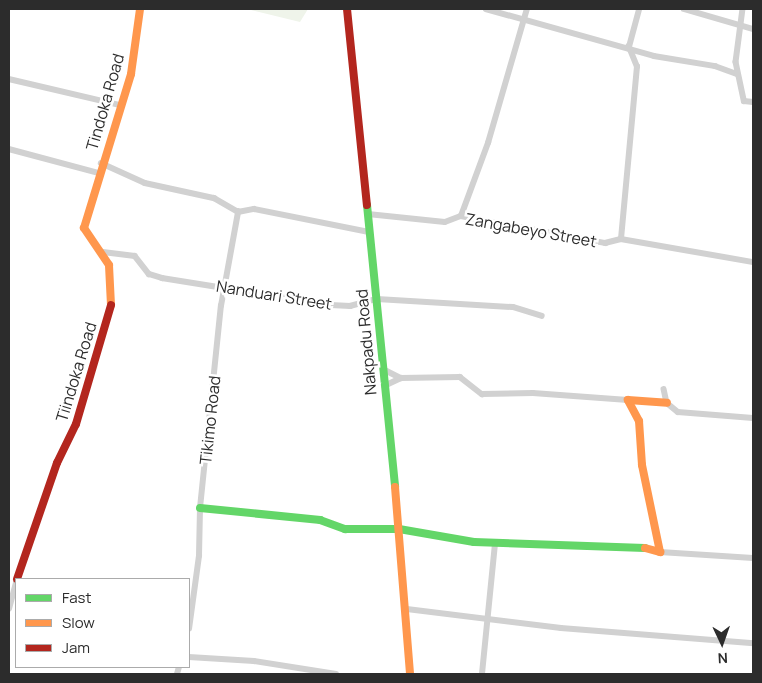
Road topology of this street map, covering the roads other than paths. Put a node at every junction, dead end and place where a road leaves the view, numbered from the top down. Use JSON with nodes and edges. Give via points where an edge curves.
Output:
{"nodes":[{"id":1,"x":140,"y":9,"type":"edge"},
{"id":2,"x":347,"y":9,"type":"edge"},
{"id":3,"x":486,"y":9,"type":"edge"},
{"id":4,"x":527,"y":9,"type":"edge"},
{"id":5,"x":638,"y":9,"type":"edge"},
{"id":6,"x":684,"y":9,"type":"edge"},
{"id":7,"x":743,"y":9,"type":"edge"},
{"id":8,"x":524,"y":17,"type":"junction"},
{"id":9,"x":739,"y":26,"type":"junction"},
{"id":10,"x":753,"y":29,"type":"edge"},
{"id":11,"x":629,"y":48,"type":"junction"},
{"id":12,"x":737,"y":74,"type":"junction"},
{"id":13,"x":9,"y":79,"type":"edge"},
{"id":14,"x":753,"y":102,"type":"edge"},
{"id":15,"x":120,"y":105,"type":"junction"},
{"id":16,"x":9,"y":149,"type":"edge"},
{"id":17,"x":102,"y":163,"type":"junction"},
{"id":18,"x":99,"y":173,"type":"junction"},
{"id":19,"x":238,"y":212,"type":"junction"},
{"id":20,"x":368,"y":214,"type":"junction"},
{"id":21,"x":462,"y":216,"type":"junction"},
{"id":22,"x":370,"y":232,"type":"junction"},
{"id":23,"x":621,"y":239,"type":"junction"},
{"id":24,"x":103,"y":252,"type":"junction"},
{"id":25,"x":753,"y":262,"type":"edge"},
{"id":26,"x":223,"y":287,"type":"junction"},
{"id":27,"x":377,"y":299,"type":"junction"},
{"id":28,"x":542,"y":316,"type":"dead end"},
{"id":29,"x":383,"y":369,"type":"junction"},
{"id":30,"x":401,"y":378,"type":"junction"},
{"id":31,"x":384,"y":386,"type":"junction"},
{"id":32,"x":628,"y":400,"type":"junction"},
{"id":33,"x":656,"y":400,"type":"junction"},
{"id":34,"x":667,"y":403,"type":"junction"},
{"id":35,"x":753,"y":418,"type":"edge"},
{"id":36,"x":200,"y":508,"type":"junction"},
{"id":37,"x":399,"y":529,"type":"junction"},
{"id":38,"x":495,"y":543,"type":"junction"},
{"id":39,"x":660,"y":552,"type":"junction"},
{"id":40,"x":753,"y":558,"type":"edge"},
{"id":41,"x":18,"y":578,"type":"edge"},
{"id":42,"x":15,"y":588,"type":"edge"},
{"id":43,"x":9,"y":608,"type":"edge"},
{"id":44,"x":406,"y":609,"type":"junction"},
{"id":45,"x":487,"y":618,"type":"junction"},
{"id":46,"x":190,"y":622,"type":"edge"},
{"id":47,"x":753,"y":643,"type":"edge"},
{"id":48,"x":190,"y":657,"type":"edge"},
{"id":49,"x":336,"y":674,"type":"edge"},
{"id":50,"x":410,"y":674,"type":"edge"},
{"id":51,"x":482,"y":674,"type":"edge"}],
"edges":[{"from":1,"to":15,"type":"street","name":"Tindoka Road","via":[[131,74]]},
{"from":2,"to":20,"type":"street","name":"Nakpadu Road"},
{"from":3,"to":8,"type":"street"},
{"from":4,"to":8,"type":"street"},
{"from":5,"to":11,"type":"street"},
{"from":6,"to":9,"type":"street"},
{"from":7,"to":9,"type":"street"},
{"from":8,"to":11,"type":"street"},
{"from":8,"to":21,"type":"street","via":[[488,143]]},
{"from":9,"to":10,"type":"street"},
{"from":9,"to":12,"type":"street"},
{"from":11,"to":12,"type":"street"},
{"from":11,"to":23,"type":"street","via":[[637,67]]},
{"from":12,"to":14,"type":"street","via":[[744,101]]},
{"from":13,"to":15,"type":"street"},
{"from":15,"to":17,"type":"street","name":"Tindoka Road"},
{"from":16,"to":18,"type":"street"},
{"from":17,"to":18,"type":"street","name":"Tindoka Road"},
{"from":17,"to":19,"type":"street","via":[[145,183],[214,198]]},
{"from":18,"to":24,"type":"street","name":"Tiindoka Road","via":[[84,228]]},
{"from":19,"to":22,"type":"street","via":[[254,209]]},
{"from":19,"to":26,"type":"street","name":"Tikimo Road"},
{"from":20,"to":21,"type":"street","name":"Zangabeyo Street","via":[[445,222]]},
{"from":20,"to":22,"type":"street","name":"Nakpadu Road"},
{"from":21,"to":23,"type":"street","name":"Zangabeyo Street","via":[[604,243]]},
{"from":22,"to":27,"type":"street","name":"Nakpadu Road"},
{"from":23,"to":25,"type":"street","name":"Zangabeyo Street"},
{"from":24,"to":26,"type":"street","name":"Nanduari Street","via":[[135,256],[149,274],[162,278]]},
{"from":24,"to":41,"type":"street","name":"Tiindoka Road","via":[[112,283],[111,305],[76,424],[57,463]]},
{"from":26,"to":27,"type":"street","name":"Nanduari Street","via":[[331,306],[350,306]]},
{"from":26,"to":36,"type":"street","name":"Tikimo Road"},
{"from":27,"to":28,"type":"street","name":"Nanduari Street","via":[[513,307]]},
{"from":27,"to":29,"type":"street","name":"Nakpadu Road"},
{"from":29,"to":30,"type":"street"},
{"from":29,"to":31,"type":"street","name":"Nakpadu Road"},
{"from":30,"to":31,"type":"street"},
{"from":30,"to":32,"type":"street","via":[[460,377],[482,394],[533,393]]},
{"from":31,"to":37,"type":"street","name":"Nakpadu Road"},
{"from":32,"to":33,"type":"street"},
{"from":32,"to":39,"type":"street","via":[[639,421],[642,464]]},
{"from":33,"to":34,"type":"street"},
{"from":33,"to":34,"type":"street","via":[[664,391]]},
{"from":34,"to":35,"type":"street","via":[[678,412]]},
{"from":36,"to":37,"type":"street","via":[[320,520],[345,529]]},
{"from":36,"to":46,"type":"street","name":"Tikimo Road","via":[[199,556]]},
{"from":37,"to":38,"type":"street","via":[[414,534]]},
{"from":37,"to":44,"type":"street","name":"Nakpadu Road"},
{"from":38,"to":39,"type":"street","via":[[640,546]]},
{"from":38,"to":45,"type":"street"},
{"from":39,"to":40,"type":"street"},
{"from":42,"to":43,"type":"street","name":"Tiindoka Road"},
{"from":44,"to":45,"type":"street"},
{"from":44,"to":50,"type":"street","name":"Nakpadu Road"},
{"from":45,"to":47,"type":"street"},
{"from":45,"to":51,"type":"street"},
{"from":48,"to":49,"type":"street","via":[[254,661]]}]}
